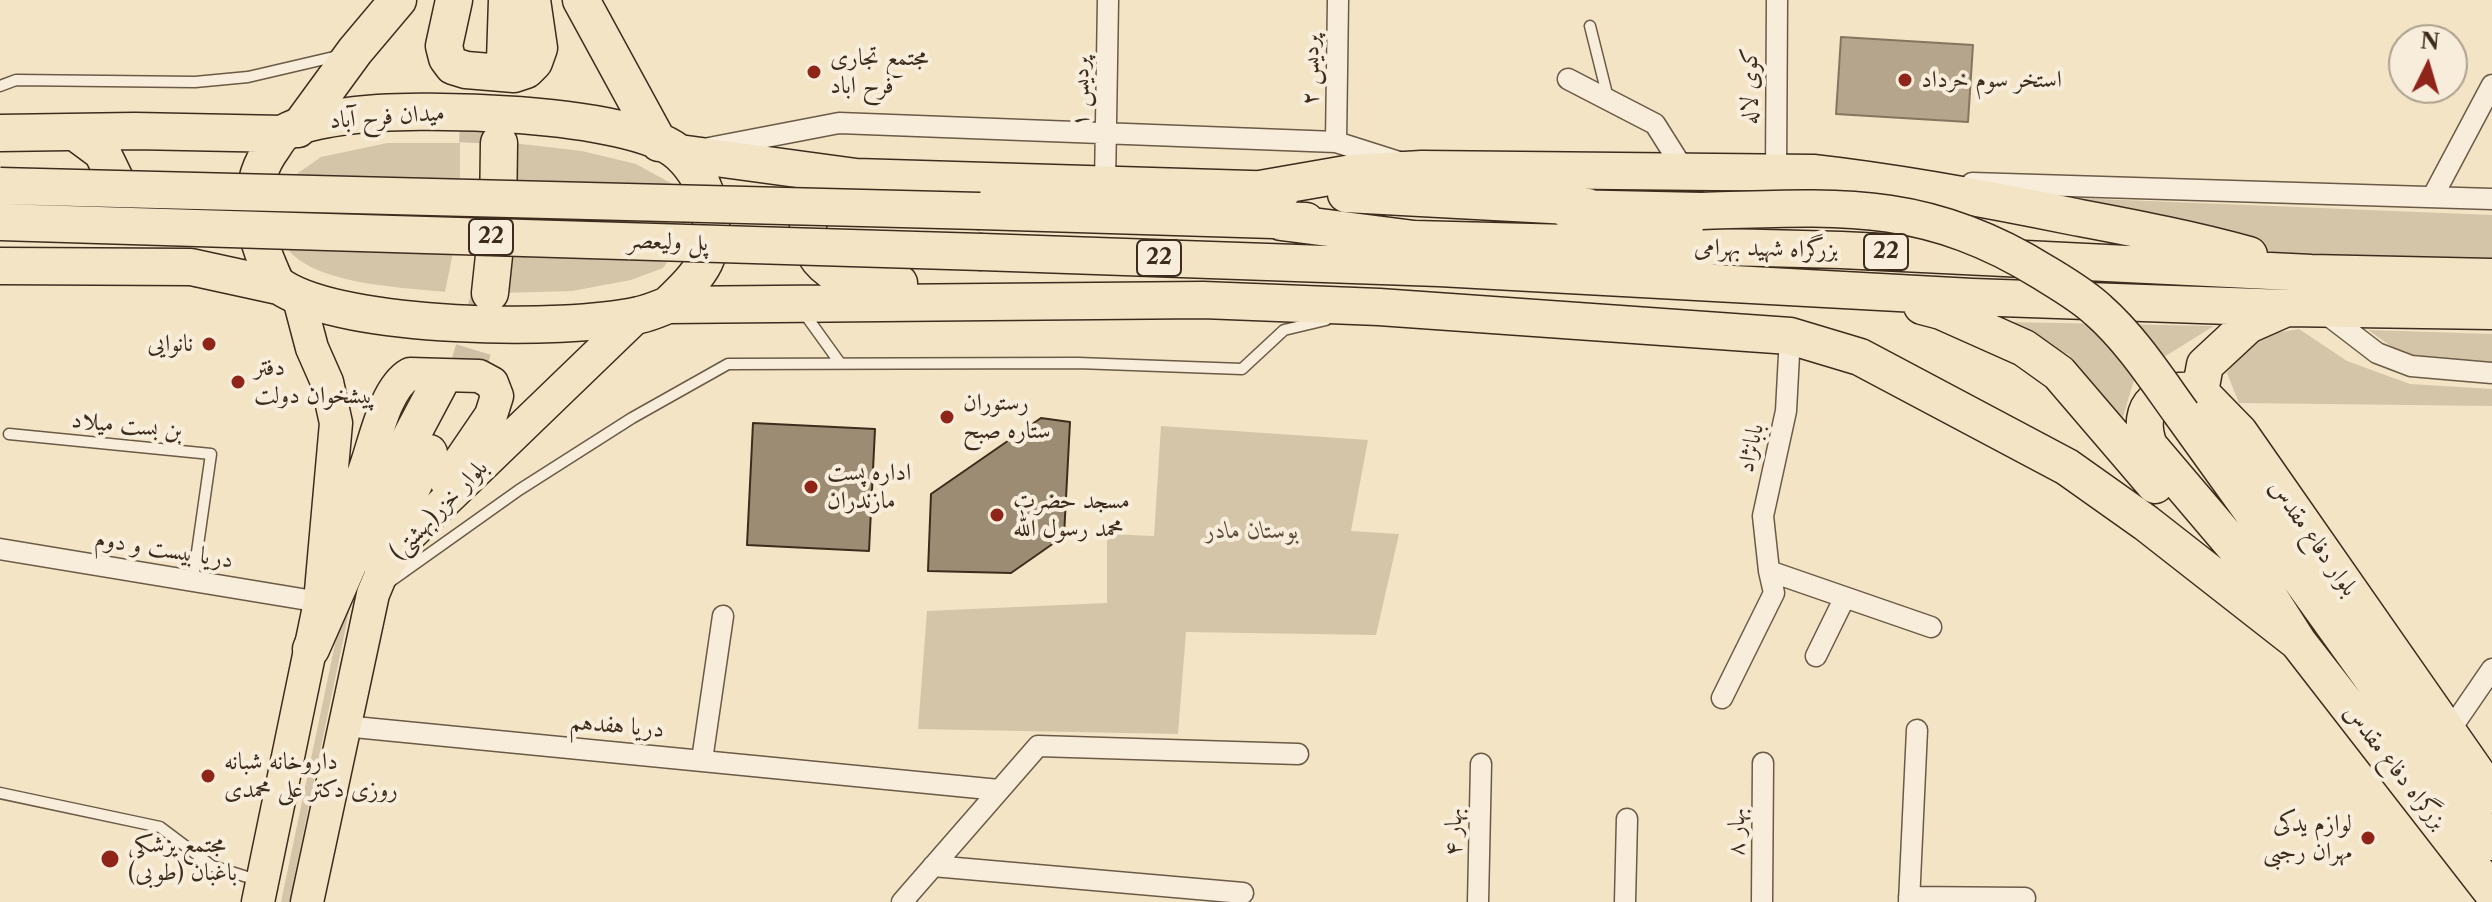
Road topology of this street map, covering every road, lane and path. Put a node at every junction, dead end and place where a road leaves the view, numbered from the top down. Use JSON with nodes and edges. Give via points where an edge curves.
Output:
{"nodes":[{"id":1,"x":398,"y":0,"type":"edge"},
{"id":2,"x":454,"y":0,"type":"edge"},
{"id":3,"x":483,"y":0,"type":"edge"},
{"id":4,"x":507,"y":0,"type":"edge"},
{"id":5,"x":532,"y":0,"type":"edge"},
{"id":6,"x":581,"y":0,"type":"edge"},
{"id":7,"x":1108,"y":0,"type":"edge"},
{"id":8,"x":1338,"y":0,"type":"edge"},
{"id":9,"x":1777,"y":0,"type":"edge"},
{"id":10,"x":1590,"y":26,"type":"dead end"},
{"id":11,"x":355,"y":51,"type":"junction"},
{"id":12,"x":1568,"y":79,"type":"dead end"},
{"id":13,"x":2492,"y":85,"type":"edge"},
{"id":14,"x":0,"y":86,"type":"edge"},
{"id":15,"x":1609,"y":100,"type":"junction"},
{"id":16,"x":290,"y":131,"type":"junction"},
{"id":17,"x":75,"y":132,"type":"junction"},
{"id":18,"x":0,"y":133,"type":"edge"},
{"id":19,"x":1106,"y":133,"type":"junction"},
{"id":20,"x":1336,"y":142,"type":"junction"},
{"id":21,"x":488,"y":143,"type":"tunnel mouth"},
{"id":22,"x":669,"y":148,"type":"junction"},
{"id":23,"x":1422,"y":169,"type":"junction"},
{"id":24,"x":1684,"y":170,"type":"junction"},
{"id":25,"x":1776,"y":173,"type":"junction"},
{"id":26,"x":856,"y":177,"type":"junction"},
{"id":27,"x":1876,"y":180,"type":"junction"},
{"id":28,"x":1105,"y":185,"type":"junction"},
{"id":29,"x":0,"y":186,"type":"edge"},
{"id":30,"x":1260,"y":189,"type":"junction"},
{"id":31,"x":2433,"y":196,"type":"junction"},
{"id":32,"x":2492,"y":199,"type":"edge"},
{"id":33,"x":1588,"y":207,"type":"junction"},
{"id":34,"x":0,"y":222,"type":"edge"},
{"id":35,"x":1281,"y":222,"type":"junction"},
{"id":36,"x":1337,"y":264,"type":"joint"},
{"id":37,"x":0,"y":266,"type":"edge"},
{"id":38,"x":72,"y":267,"type":"junction"},
{"id":39,"x":2311,"y":273,"type":"junction"},
{"id":40,"x":2492,"y":277,"type":"edge"},
{"id":41,"x":1705,"y":283,"type":"junction"},
{"id":42,"x":288,"y":290,"type":"junction"},
{"id":43,"x":1863,"y":290,"type":"junction"},
{"id":44,"x":477,"y":292,"type":"tunnel mouth"},
{"id":45,"x":1203,"y":300,"type":"junction"},
{"id":46,"x":798,"y":305,"type":"junction"},
{"id":47,"x":1379,"y":307,"type":"junction"},
{"id":48,"x":2302,"y":308,"type":"junction"},
{"id":49,"x":653,"y":310,"type":"junction"},
{"id":50,"x":2492,"y":311,"type":"edge"},
{"id":51,"x":1790,"y":336,"type":"junction"},
{"id":52,"x":840,"y":363,"type":"junction"},
{"id":53,"x":2492,"y":373,"type":"edge"},
{"id":54,"x":2191,"y":403,"type":"junction"},
{"id":55,"x":9,"y":434,"type":"dead end"},
{"id":56,"x":411,"y":534,"type":"junction"},
{"id":57,"x":326,"y":544,"type":"junction"},
{"id":58,"x":0,"y":549,"type":"edge"},
{"id":59,"x":1769,"y":571,"type":"junction"},
{"id":60,"x":193,"y":580,"type":"junction"},
{"id":61,"x":378,"y":582,"type":"junction"},
{"id":62,"x":1844,"y":599,"type":"junction"},
{"id":63,"x":320,"y":602,"type":"junction"},
{"id":64,"x":723,"y":616,"type":"dead end"},
{"id":65,"x":1931,"y":627,"type":"dead end"},
{"id":66,"x":2298,"y":642,"type":"junction"},
{"id":67,"x":311,"y":649,"type":"junction"},
{"id":68,"x":1816,"y":656,"type":"dead end"},
{"id":69,"x":2489,"y":683,"type":"edge"},
{"id":70,"x":1722,"y":698,"type":"dead end"},
{"id":71,"x":344,"y":726,"type":"junction"},
{"id":72,"x":1917,"y":730,"type":"dead end"},
{"id":73,"x":2448,"y":733,"type":"junction"},
{"id":74,"x":1298,"y":754,"type":"dead end"},
{"id":75,"x":702,"y":760,"type":"junction"},
{"id":76,"x":1763,"y":763,"type":"dead end"},
{"id":77,"x":1481,"y":764,"type":"dead end"},
{"id":78,"x":999,"y":790,"type":"junction"},
{"id":79,"x":0,"y":793,"type":"edge"},
{"id":80,"x":2492,"y":795,"type":"edge"},
{"id":81,"x":1627,"y":819,"type":"dead end"},
{"id":82,"x":2492,"y":842,"type":"edge"},
{"id":83,"x":933,"y":866,"type":"junction"},
{"id":84,"x":260,"y":892,"type":"edge"},
{"id":85,"x":2492,"y":892,"type":"edge"},
{"id":86,"x":1243,"y":893,"type":"dead end"},
{"id":87,"x":2025,"y":898,"type":"dead end"},
{"id":88,"x":1909,"y":900,"type":"edge"},
{"id":89,"x":307,"y":902,"type":"edge"},
{"id":90,"x":902,"y":902,"type":"edge"},
{"id":91,"x":1478,"y":902,"type":"edge"},
{"id":92,"x":1625,"y":902,"type":"edge"},
{"id":93,"x":1762,"y":902,"type":"edge"}],
"edges":[{"from":1,"to":11,"type":"highway"},
{"from":2,"to":5,"type":"highway","via":[[444,46],[453,66],[514,74],[534,62],[539,48]]},
{"from":3,"to":4,"type":"highway","via":[[493,61]]},
{"from":6,"to":22,"type":"highway"},
{"from":7,"to":19,"type":"street","name":"پردیس ۱"},
{"from":8,"to":20,"type":"street","name":"پردیس ۲"},
{"from":9,"to":25,"type":"street","name":"کوی لاله"},
{"from":10,"to":15,"type":"lane"},
{"from":11,"to":14,"type":"lane","via":[[248,77],[195,82],[16,80]]},
{"from":11,"to":16,"type":"highway"},
{"from":12,"to":15,"type":"street"},
{"from":13,"to":31,"type":"street"},
{"from":15,"to":24,"type":"street","via":[[1655,124]]},
{"from":16,"to":17,"type":"highway","name":"میدان فرح آباد"},
{"from":16,"to":22,"type":"highway","name":"میدان فرح آباد","via":[[362,113],[436,111],[602,125]]},
{"from":16,"to":42,"type":"highway","via":[[261,164],[253,202],[259,247]]},
{"from":17,"to":18,"type":"highway","name":"میدان فرح آباد"},
{"from":17,"to":38,"type":"highway","via":[[102,152],[117,183],[116,217],[100,247]]},
{"from":19,"to":20,"type":"street"},
{"from":19,"to":22,"type":"street","via":[[839,123]]},
{"from":19,"to":28,"type":"street","name":"پردیس ۱"},
{"from":20,"to":23,"type":"street"},
{"from":21,"to":44,"type":"highway","via":[[498,218]]},
{"from":22,"to":26,"type":"highway","name":"میدان فرح آباد"},
{"from":22,"to":49,"type":"highway","via":[[705,188],[712,225],[708,259],[693,281]]},
{"from":23,"to":24,"type":"highway"},
{"from":23,"to":30,"type":"highway","via":[[1352,173]]},
{"from":24,"to":25,"type":"highway"},
{"from":25,"to":27,"type":"highway"},
{"from":26,"to":28,"type":"highway","name":"میدان فرح آباد"},
{"from":26,"to":45,"type":"highway","via":[[836,182],[821,194],[807,222],[809,243],[820,264],[854,281]]},
{"from":27,"to":31,"type":"street"},
{"from":27,"to":39,"type":"highway","via":[[2208,243]]},
{"from":28,"to":30,"type":"highway","name":"میدان فرح آباد"},
{"from":29,"to":35,"type":"highway","name":"پل ولیعصر","number":"22","bridge":true},
{"from":30,"to":33,"type":"highway"},
{"from":31,"to":32,"type":"street"},
{"from":33,"to":35,"type":"highway"},
{"from":33,"to":54,"type":"highway","bridge":true,"via":[[1864,209],[1951,226],[2013,254],[2097,308]]},
{"from":34,"to":36,"type":"highway","name":"پل ولیعصر","number":"22","bridge":true},
{"from":35,"to":39,"type":"highway","name":"بزرگراه شهید بهرامی","number":"22","via":[[1414,239],[1841,250]]},
{"from":36,"to":41,"type":"highway","name":"بزرگراه شهید بهرامی","number":"22"},
{"from":37,"to":38,"type":"highway"},
{"from":38,"to":42,"type":"highway","via":[[191,267]]},
{"from":39,"to":40,"type":"highway","name":"بزرگراه شهید بهرامی","number":"22"},
{"from":41,"to":43,"type":"highway","name":"بزرگراه شهید بهرامی","number":"22"},
{"from":41,"to":47,"type":"highway"},
{"from":42,"to":49,"type":"highway","via":[[312,302],[385,316],[502,325]]},
{"from":42,"to":57,"type":"main road","via":[[327,382],[336,423]]},
{"from":43,"to":48,"type":"highway","name":"بزرگراه شهید بهرامی","number":"22"},
{"from":43,"to":66,"type":"highway","via":[[1984,329],[2059,373]]},
{"from":45,"to":46,"type":"highway"},
{"from":45,"to":47,"type":"highway"},
{"from":46,"to":49,"type":"highway"},
{"from":46,"to":52,"type":"lane"},
{"from":47,"to":51,"type":"highway"},
{"from":47,"to":52,"type":"lane","via":[[1284,330],[1242,369]]},
{"from":48,"to":50,"type":"highway","name":"بزرگراه شهید بهرامی","number":"22"},
{"from":48,"to":53,"type":"street","via":[[2377,353],[2411,366]]},
{"from":48,"to":54,"type":"highway","via":[[2248,325],[2223,346],[2205,365]]},
{"from":49,"to":56,"type":"main road","name":"بلوار خزر(بهشتی)"},
{"from":51,"to":59,"type":"street","name":"بابانژاد","via":[[1786,411],[1763,516]]},
{"from":51,"to":66,"type":"highway","via":[[1860,357],[2067,467]]},
{"from":52,"to":61,"type":"lane","via":[[728,364],[632,418]]},
{"from":54,"to":66,"type":"highway","via":[[2184,390],[2155,400],[2143,428],[2149,446],[2245,559]]},
{"from":54,"to":73,"type":"highway","name":"بلوار دفاع مقدس","via":[[2239,432]]},
{"from":54,"to":82,"type":"highway"},
{"from":55,"to":60,"type":"lane","name":"بن بست میلاد","via":[[211,454]]},
{"from":56,"to":57,"type":"main road","via":[[491,415],[497,396],[492,383],[479,376],[422,373],[401,379],[362,478]]},
{"from":56,"to":61,"type":"main road","name":"بلوار خزر(بهشتی)"},
{"from":57,"to":63,"type":"main road"},
{"from":58,"to":60,"type":"street","name":"دریا بیست و دوم"},
{"from":59,"to":62,"type":"street"},
{"from":59,"to":70,"type":"street","name":"بابانژاد","via":[[1774,593]]},
{"from":60,"to":63,"type":"street","name":"دریا بیست و دوم"},
{"from":61,"to":67,"type":"highway","via":[[451,383],[373,508]]},
{"from":61,"to":71,"type":"main road","name":"بلوار خزر(بهشتی)"},
{"from":62,"to":65,"type":"street"},
{"from":62,"to":68,"type":"street"},
{"from":63,"to":67,"type":"main road"},
{"from":64,"to":75,"type":"street"},
{"from":66,"to":85,"type":"highway","name":"بزرگراه دفاع مقدس"},
{"from":67,"to":84,"type":"main road"},
{"from":69,"to":73,"type":"street"},
{"from":71,"to":75,"type":"street","name":"دریا هفدهم"},
{"from":71,"to":89,"type":"main road","name":"بلوار خزر(بهشتی)"},
{"from":72,"to":88,"type":"street"},
{"from":73,"to":80,"type":"highway","name":"بلوار دفاع مقدس"},
{"from":74,"to":78,"type":"street","via":[[1038,746]]},
{"from":75,"to":78,"type":"street","name":"دریا هفدهم"},
{"from":76,"to":93,"type":"street","name":"بهار ۸"},
{"from":77,"to":91,"type":"street","name":"بهار ۴"},
{"from":78,"to":83,"type":"street"},
{"from":79,"to":84,"type":"lane","via":[[160,827],[212,866]]},
{"from":81,"to":92,"type":"street"},
{"from":83,"to":86,"type":"street"},
{"from":83,"to":90,"type":"street"},
{"from":87,"to":88,"type":"street"}]}
